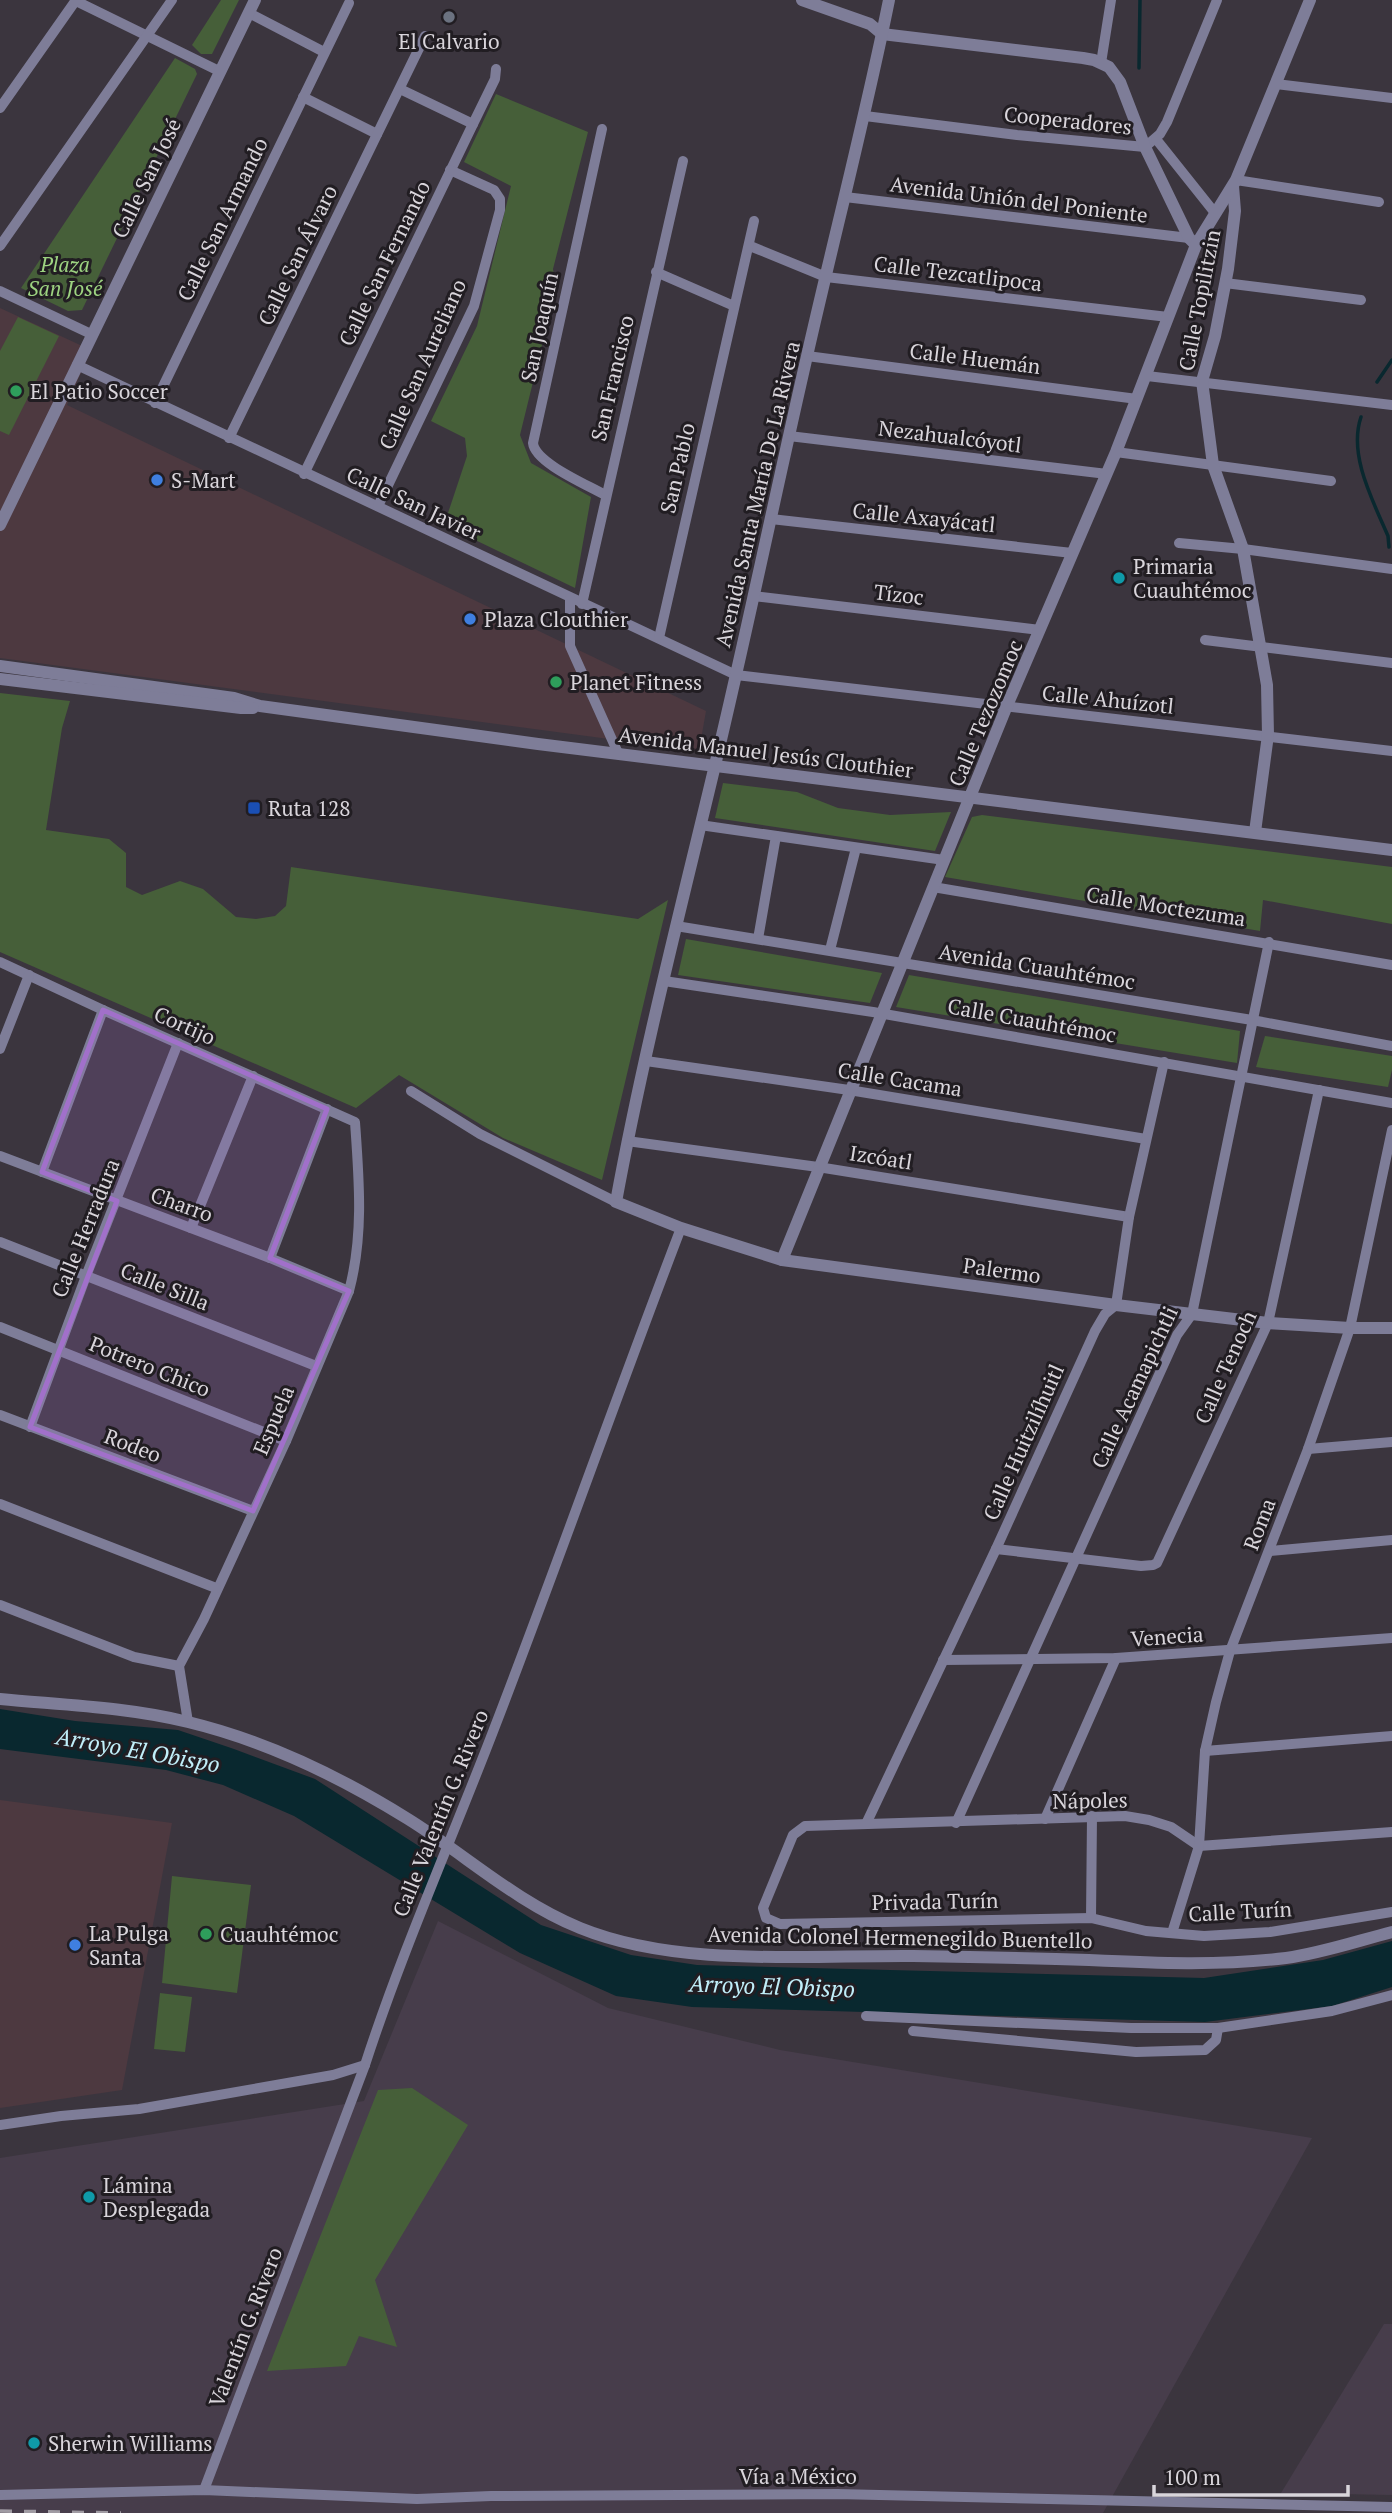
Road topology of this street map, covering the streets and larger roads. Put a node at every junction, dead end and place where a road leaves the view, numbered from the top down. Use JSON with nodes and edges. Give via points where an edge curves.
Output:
{"nodes":[{"id":1,"x":76,"y":0,"type":"edge"},
{"id":2,"x":172,"y":0,"type":"edge"},
{"id":3,"x":256,"y":0,"type":"edge"},
{"id":4,"x":802,"y":0,"type":"edge"},
{"id":5,"x":889,"y":0,"type":"edge"},
{"id":6,"x":1111,"y":0,"type":"edge"},
{"id":7,"x":1217,"y":0,"type":"edge"},
{"id":8,"x":1310,"y":0,"type":"edge"},
{"id":9,"x":348,"y":3,"type":"dead end"},
{"id":10,"x":249,"y":13,"type":"junction"},
{"id":11,"x":882,"y":34,"type":"junction"},
{"id":12,"x":147,"y":36,"type":"junction"},
{"id":13,"x":425,"y":36,"type":"dead end"},
{"id":14,"x":324,"y":52,"type":"junction"},
{"id":15,"x":1101,"y":62,"type":"junction"},
{"id":16,"x":496,"y":69,"type":"dead end"},
{"id":17,"x":219,"y":71,"type":"junction"},
{"id":18,"x":1276,"y":84,"type":"junction"},
{"id":19,"x":400,"y":89,"type":"junction"},
{"id":20,"x":303,"y":97,"type":"junction"},
{"id":21,"x":1392,"y":98,"type":"edge"},
{"id":22,"x":0,"y":108,"type":"edge"},
{"id":23,"x":865,"y":116,"type":"junction"},
{"id":24,"x":473,"y":124,"type":"junction"},
{"id":25,"x":602,"y":129,"type":"dead end"},
{"id":26,"x":377,"y":134,"type":"junction"},
{"id":27,"x":1156,"y":139,"type":"junction"},
{"id":28,"x":1145,"y":147,"type":"junction"},
{"id":29,"x":683,"y":161,"type":"dead end"},
{"id":30,"x":450,"y":170,"type":"junction"},
{"id":31,"x":1235,"y":183,"type":"junction"},
{"id":32,"x":845,"y":197,"type":"junction"},
{"id":33,"x":1379,"y":202,"type":"dead end"},
{"id":34,"x":1215,"y":213,"type":"junction"},
{"id":35,"x":754,"y":221,"type":"dead end"},
{"id":36,"x":1192,"y":242,"type":"junction"},
{"id":37,"x":0,"y":246,"type":"edge"},
{"id":38,"x":750,"y":246,"type":"junction"},
{"id":39,"x":656,"y":272,"type":"junction"},
{"id":40,"x":826,"y":277,"type":"junction"},
{"id":41,"x":1225,"y":283,"type":"junction"},
{"id":42,"x":0,"y":291,"type":"edge"},
{"id":43,"x":1361,"y":300,"type":"dead end"},
{"id":44,"x":734,"y":306,"type":"junction"},
{"id":45,"x":1168,"y":317,"type":"junction"},
{"id":46,"x":91,"y":334,"type":"junction"},
{"id":47,"x":807,"y":356,"type":"junction"},
{"id":48,"x":76,"y":365,"type":"junction"},
{"id":49,"x":1147,"y":376,"type":"junction"},
{"id":50,"x":1202,"y":381,"type":"junction"},
{"id":51,"x":1138,"y":399,"type":"junction"},
{"id":52,"x":155,"y":403,"type":"junction"},
{"id":53,"x":1392,"y":405,"type":"edge"},
{"id":54,"x":789,"y":436,"type":"junction"},
{"id":55,"x":229,"y":438,"type":"junction"},
{"id":56,"x":1116,"y":452,"type":"junction"},
{"id":57,"x":1213,"y":465,"type":"junction"},
{"id":58,"x":304,"y":474,"type":"junction"},
{"id":59,"x":1107,"y":474,"type":"junction"},
{"id":60,"x":1331,"y":481,"type":"dead end"},
{"id":61,"x":606,"y":495,"type":"junction"},
{"id":62,"x":378,"y":506,"type":"junction"},
{"id":63,"x":771,"y":519,"type":"junction"},
{"id":64,"x":0,"y":525,"type":"edge"},
{"id":65,"x":1179,"y":543,"type":"dead end"},
{"id":66,"x":1244,"y":549,"type":"junction"},
{"id":67,"x":1072,"y":553,"type":"junction"},
{"id":68,"x":1392,"y":569,"type":"edge"},
{"id":69,"x":753,"y":596,"type":"junction"},
{"id":70,"x":570,"y":598,"type":"junction"},
{"id":71,"x":582,"y":604,"type":"junction"},
{"id":72,"x":1040,"y":630,"type":"junction"},
{"id":73,"x":659,"y":638,"type":"junction"},
{"id":74,"x":1205,"y":640,"type":"dead end"},
{"id":75,"x":1261,"y":647,"type":"junction"},
{"id":76,"x":1392,"y":663,"type":"edge"},
{"id":77,"x":0,"y":666,"type":"edge"},
{"id":78,"x":736,"y":675,"type":"junction"},
{"id":79,"x":0,"y":679,"type":"edge"},
{"id":80,"x":260,"y":706,"type":"junction"},
{"id":81,"x":1006,"y":708,"type":"junction"},
{"id":82,"x":1268,"y":735,"type":"junction"},
{"id":83,"x":1392,"y":751,"type":"edge"},
{"id":84,"x":618,"y":753,"type":"junction"},
{"id":85,"x":715,"y":765,"type":"junction"},
{"id":86,"x":971,"y":797,"type":"junction"},
{"id":87,"x":700,"y":825,"type":"junction"},
{"id":88,"x":1255,"y":832,"type":"junction"},
{"id":89,"x":776,"y":836,"type":"junction"},
{"id":90,"x":856,"y":848,"type":"junction"},
{"id":91,"x":1392,"y":850,"type":"edge"},
{"id":92,"x":944,"y":860,"type":"junction"},
{"id":93,"x":933,"y":887,"type":"junction"},
{"id":94,"x":676,"y":926,"type":"junction"},
{"id":95,"x":758,"y":939,"type":"junction"},
{"id":96,"x":1269,"y":942,"type":"junction"},
{"id":97,"x":830,"y":950,"type":"junction"},
{"id":98,"x":0,"y":961,"type":"edge"},
{"id":99,"x":902,"y":963,"type":"junction"},
{"id":100,"x":1392,"y":965,"type":"edge"},
{"id":101,"x":29,"y":975,"type":"junction"},
{"id":102,"x":664,"y":981,"type":"junction"},
{"id":103,"x":103,"y":1010,"type":"junction"},
{"id":104,"x":881,"y":1014,"type":"junction"},
{"id":105,"x":1252,"y":1020,"type":"junction"},
{"id":106,"x":178,"y":1043,"type":"junction"},
{"id":107,"x":1392,"y":1046,"type":"edge"},
{"id":108,"x":0,"y":1049,"type":"edge"},
{"id":109,"x":646,"y":1061,"type":"junction"},
{"id":110,"x":1164,"y":1062,"type":"junction"},
{"id":111,"x":253,"y":1076,"type":"junction"},
{"id":112,"x":1240,"y":1076,"type":"junction"},
{"id":113,"x":849,"y":1090,"type":"junction"},
{"id":114,"x":1319,"y":1090,"type":"junction"},
{"id":115,"x":411,"y":1091,"type":"dead end"},
{"id":116,"x":1392,"y":1103,"type":"edge"},
{"id":117,"x":327,"y":1109,"type":"junction"},
{"id":118,"x":355,"y":1122,"type":"joint"},
{"id":119,"x":1392,"y":1130,"type":"edge"},
{"id":120,"x":1146,"y":1139,"type":"junction"},
{"id":121,"x":627,"y":1141,"type":"junction"},
{"id":122,"x":0,"y":1156,"type":"edge"},
{"id":123,"x":818,"y":1167,"type":"junction"},
{"id":124,"x":42,"y":1172,"type":"junction"},
{"id":125,"x":117,"y":1201,"type":"junction"},
{"id":126,"x":616,"y":1202,"type":"junction"},
{"id":127,"x":1129,"y":1217,"type":"junction"},
{"id":128,"x":191,"y":1227,"type":"junction"},
{"id":129,"x":681,"y":1228,"type":"junction"},
{"id":130,"x":0,"y":1242,"type":"edge"},
{"id":131,"x":270,"y":1258,"type":"junction"},
{"id":132,"x":782,"y":1260,"type":"junction"},
{"id":133,"x":86,"y":1276,"type":"junction"},
{"id":134,"x":349,"y":1291,"type":"junction"},
{"id":135,"x":1116,"y":1305,"type":"junction"},
{"id":136,"x":1192,"y":1314,"type":"junction"},
{"id":137,"x":1268,"y":1323,"type":"junction"},
{"id":138,"x":0,"y":1328,"type":"edge"},
{"id":139,"x":1350,"y":1328,"type":"junction"},
{"id":140,"x":1392,"y":1328,"type":"edge"},
{"id":141,"x":58,"y":1350,"type":"junction"},
{"id":142,"x":316,"y":1366,"type":"junction"},
{"id":143,"x":0,"y":1415,"type":"edge"},
{"id":144,"x":30,"y":1427,"type":"junction"},
{"id":145,"x":286,"y":1441,"type":"junction"},
{"id":146,"x":1392,"y":1443,"type":"edge"},
{"id":147,"x":1308,"y":1449,"type":"junction"},
{"id":148,"x":0,"y":1504,"type":"edge"},
{"id":149,"x":253,"y":1511,"type":"junction"},
{"id":150,"x":1392,"y":1541,"type":"edge"},
{"id":151,"x":996,"y":1549,"type":"junction"},
{"id":152,"x":1270,"y":1551,"type":"junction"},
{"id":153,"x":1076,"y":1560,"type":"junction"},
{"id":154,"x":216,"y":1588,"type":"junction"},
{"id":155,"x":0,"y":1605,"type":"edge"},
{"id":156,"x":1392,"y":1638,"type":"edge"},
{"id":157,"x":1230,"y":1651,"type":"junction"},
{"id":158,"x":1028,"y":1658,"type":"junction"},
{"id":159,"x":1116,"y":1658,"type":"junction"},
{"id":160,"x":943,"y":1660,"type":"junction"},
{"id":161,"x":179,"y":1665,"type":"junction"},
{"id":162,"x":0,"y":1699,"type":"edge"},
{"id":163,"x":188,"y":1721,"type":"junction"},
{"id":164,"x":1392,"y":1736,"type":"edge"},
{"id":165,"x":1205,"y":1751,"type":"junction"},
{"id":166,"x":1092,"y":1816,"type":"junction"},
{"id":167,"x":1045,"y":1819,"type":"junction"},
{"id":168,"x":956,"y":1823,"type":"junction"},
{"id":169,"x":866,"y":1824,"type":"junction"},
{"id":170,"x":1392,"y":1832,"type":"edge"},
{"id":171,"x":1199,"y":1846,"type":"junction"},
{"id":172,"x":446,"y":1851,"type":"junction"},
{"id":173,"x":1392,"y":1912,"type":"edge"},
{"id":174,"x":1091,"y":1918,"type":"junction"},
{"id":175,"x":780,"y":1924,"type":"joint"},
{"id":176,"x":1392,"y":1932,"type":"edge"},
{"id":177,"x":1172,"y":1933,"type":"junction"},
{"id":178,"x":1392,"y":1995,"type":"edge"},
{"id":179,"x":866,"y":2016,"type":"dead end"},
{"id":180,"x":1218,"y":2028,"type":"junction"},
{"id":181,"x":913,"y":2031,"type":"dead end"},
{"id":182,"x":365,"y":2065,"type":"junction"},
{"id":183,"x":0,"y":2125,"type":"edge"},
{"id":184,"x":204,"y":2490,"type":"junction"},
{"id":185,"x":0,"y":2495,"type":"edge"},
{"id":186,"x":1392,"y":2507,"type":"edge"}],
"edges":[{"from":1,"to":12,"type":"street"},
{"from":1,"to":22,"type":"street"},
{"from":2,"to":12,"type":"street"},
{"from":3,"to":10,"type":"street","name":"Calle San José"},
{"from":4,"to":11,"type":"street","via":[[870,24]]},
{"from":5,"to":11,"type":"street","name":"Avenida Santa María De La Rivera"},
{"from":6,"to":15,"type":"street"},
{"from":7,"to":27,"type":"street","name":"Cooperadores"},
{"from":8,"to":18,"type":"street"},
{"from":9,"to":14,"type":"street","name":"Calle San Armando"},
{"from":10,"to":14,"type":"street"},
{"from":10,"to":17,"type":"street","name":"Calle San José"},
{"from":11,"to":15,"type":"street"},
{"from":11,"to":23,"type":"street","name":"Avenida Santa María De La Rivera"},
{"from":12,"to":17,"type":"street"},
{"from":12,"to":37,"type":"street"},
{"from":13,"to":19,"type":"street","name":"Calle San Álvaro"},
{"from":14,"to":20,"type":"street","name":"Calle San Armando"},
{"from":15,"to":28,"type":"street","via":[[1120,82]]},
{"from":16,"to":24,"type":"street","name":"Calle San Fernando"},
{"from":17,"to":46,"type":"street","name":"Calle San José"},
{"from":18,"to":21,"type":"street"},
{"from":18,"to":31,"type":"street"},
{"from":19,"to":24,"type":"street"},
{"from":19,"to":26,"type":"street","name":"Calle San Álvaro"},
{"from":20,"to":26,"type":"street"},
{"from":20,"to":52,"type":"street","name":"Calle San Armando"},
{"from":23,"to":28,"type":"street","name":"Cooperadores"},
{"from":23,"to":32,"type":"street","name":"Avenida Santa María De La Rivera"},
{"from":24,"to":30,"type":"street","name":"Calle San Fernando"},
{"from":25,"to":61,"type":"street","name":"San Joaquín","via":[[533,443],[536,453],[550,464]]},
{"from":26,"to":55,"type":"street","name":"Calle San Álvaro"},
{"from":27,"to":28,"type":"street","name":"Cooperadores"},
{"from":27,"to":34,"type":"street"},
{"from":28,"to":36,"type":"street"},
{"from":29,"to":39,"type":"street","name":"San Francisco"},
{"from":30,"to":58,"type":"street","name":"Calle San Fernando"},
{"from":30,"to":62,"type":"street","name":"Calle San Aureliano","via":[[494,190],[500,210],[474,306]]},
{"from":31,"to":33,"type":"street"},
{"from":31,"to":34,"type":"street","name":"Calle Tezozomoc"},
{"from":31,"to":41,"type":"street","name":"Calle Topilitzin"},
{"from":32,"to":36,"type":"street","name":"Avenida Unión del Poniente"},
{"from":32,"to":40,"type":"street","name":"Avenida Santa María De La Rivera"},
{"from":34,"to":36,"type":"street","name":"Calle Tezozomoc"},
{"from":35,"to":38,"type":"street","name":"San Pablo"},
{"from":36,"to":45,"type":"street","name":"Calle Tezozomoc"},
{"from":38,"to":40,"type":"street","name":"Calle Tezcatlipoca"},
{"from":38,"to":44,"type":"street","name":"San Pablo"},
{"from":39,"to":44,"type":"street"},
{"from":39,"to":61,"type":"street","name":"San Francisco"},
{"from":40,"to":45,"type":"street","name":"Calle Tezcatlipoca"},
{"from":40,"to":47,"type":"street","name":"Avenida Santa María De La Rivera"},
{"from":41,"to":43,"type":"street"},
{"from":41,"to":50,"type":"street","name":"Calle Topilitzin"},
{"from":42,"to":46,"type":"street"},
{"from":44,"to":73,"type":"street","name":"San Pablo"},
{"from":45,"to":49,"type":"street","name":"Calle Tezozomoc"},
{"from":46,"to":48,"type":"street","name":"Calle San José"},
{"from":47,"to":51,"type":"street","name":"Calle Huemán"},
{"from":47,"to":54,"type":"street","name":"Avenida Santa María De La Rivera"},
{"from":48,"to":52,"type":"street","name":"Calle San Javier"},
{"from":48,"to":64,"type":"street","name":"Calle San José"},
{"from":49,"to":50,"type":"street"},
{"from":49,"to":51,"type":"street","name":"Calle Tezozomoc"},
{"from":50,"to":53,"type":"street"},
{"from":50,"to":57,"type":"street","name":"Calle Topilitzin"},
{"from":51,"to":56,"type":"street","name":"Calle Tezozomoc"},
{"from":52,"to":55,"type":"street","name":"Calle San Javier"},
{"from":54,"to":59,"type":"street","name":"Nezahualcóyotl"},
{"from":54,"to":63,"type":"street","name":"Avenida Santa María De La Rivera"},
{"from":55,"to":58,"type":"street","name":"Calle San Javier"},
{"from":56,"to":57,"type":"street"},
{"from":56,"to":59,"type":"street","name":"Calle Tezozomoc"},
{"from":57,"to":60,"type":"street"},
{"from":57,"to":66,"type":"street","name":"Calle Topilitzin"},
{"from":58,"to":62,"type":"street","name":"Calle San Javier"},
{"from":59,"to":67,"type":"street","name":"Calle Tezozomoc"},
{"from":61,"to":71,"type":"street","name":"San Francisco"},
{"from":62,"to":70,"type":"street","name":"Calle San Javier"},
{"from":63,"to":67,"type":"street","name":"Calle Axayácatl"},
{"from":63,"to":69,"type":"street","name":"Avenida Santa María De La Rivera"},
{"from":65,"to":66,"type":"street"},
{"from":66,"to":68,"type":"street"},
{"from":66,"to":75,"type":"street","name":"Calle Topilitzin"},
{"from":67,"to":72,"type":"street","name":"Calle Tezozomoc"},
{"from":69,"to":72,"type":"street","name":"Tízoc"},
{"from":69,"to":78,"type":"street","name":"Avenida Santa María De La Rivera"},
{"from":70,"to":71,"type":"street","name":"Calle San Javier"},
{"from":70,"to":84,"type":"street","via":[[570,646]]},
{"from":71,"to":73,"type":"street","name":"Calle San Javier"},
{"from":72,"to":81,"type":"street","name":"Calle Tezozomoc"},
{"from":73,"to":78,"type":"street","name":"Calle San Javier"},
{"from":74,"to":75,"type":"street"},
{"from":75,"to":76,"type":"street"},
{"from":75,"to":82,"type":"street","name":"Calle Topilitzin"},
{"from":77,"to":80,"type":"street","name":"Avenida Manuel Jesús Clouthier","via":[[234,698]]},
{"from":78,"to":81,"type":"street","name":"Calle Ahuízotl"},
{"from":78,"to":85,"type":"street","name":"Avenida Santa María De La Rivera"},
{"from":79,"to":80,"type":"street","name":"Avenida Manuel Jesús Clouthier","via":[[240,708]]},
{"from":80,"to":84,"type":"street","name":"Avenida Manuel Jesús Clouthier"},
{"from":81,"to":82,"type":"street","name":"Calle Ahuízotl"},
{"from":81,"to":86,"type":"street","name":"Calle Tezozomoc"},
{"from":82,"to":83,"type":"street","name":"Calle Ahuízotl"},
{"from":82,"to":88,"type":"street","name":"Calle Topilitzin"},
{"from":84,"to":85,"type":"street","name":"Avenida Manuel Jesús Clouthier"},
{"from":85,"to":86,"type":"street","name":"Avenida Manuel Jesús Clouthier"},
{"from":85,"to":87,"type":"street","name":"Avenida Santa María De La Rivera"},
{"from":86,"to":88,"type":"street","name":"Avenida Manuel Jesús Clouthier"},
{"from":86,"to":92,"type":"street","name":"Calle Tezozomoc"},
{"from":87,"to":89,"type":"street"},
{"from":87,"to":94,"type":"street","name":"Avenida Santa María De La Rivera"},
{"from":88,"to":91,"type":"street","name":"Avenida Manuel Jesús Clouthier"},
{"from":89,"to":90,"type":"street"},
{"from":89,"to":95,"type":"street"},
{"from":90,"to":92,"type":"street"},
{"from":90,"to":97,"type":"street"},
{"from":92,"to":93,"type":"street","name":"Calle Tezozomoc"},
{"from":93,"to":96,"type":"street","name":"Calle Moctezuma"},
{"from":93,"to":99,"type":"street","name":"Calle Tezozomoc"},
{"from":94,"to":95,"type":"street","name":"Avenida Cuauhtémoc"},
{"from":94,"to":102,"type":"street","name":"Avenida Santa María De La Rivera"},
{"from":95,"to":97,"type":"street","name":"Avenida Cuauhtémoc"},
{"from":96,"to":100,"type":"street","name":"Calle Moctezuma"},
{"from":96,"to":105,"type":"street","name":"Calle Acamapichtli"},
{"from":97,"to":99,"type":"street","name":"Avenida Cuauhtémoc"},
{"from":98,"to":101,"type":"street","name":"Cortijo"},
{"from":99,"to":104,"type":"street","name":"Calle Tezozomoc"},
{"from":99,"to":105,"type":"street","name":"Avenida Cuauhtémoc"},
{"from":101,"to":103,"type":"street","name":"Cortijo"},
{"from":101,"to":108,"type":"street"},
{"from":102,"to":104,"type":"street","name":"Calle Cuauhtémoc"},
{"from":102,"to":109,"type":"street","name":"Avenida Santa María De La Rivera"},
{"from":103,"to":106,"type":"street","name":"Cortijo"},
{"from":103,"to":124,"type":"street"},
{"from":104,"to":110,"type":"street","name":"Calle Cuauhtémoc"},
{"from":104,"to":113,"type":"street","name":"Calle Tezozomoc"},
{"from":105,"to":107,"type":"street","name":"Avenida Cuauhtémoc"},
{"from":105,"to":112,"type":"street","name":"Calle Acamapichtli"},
{"from":106,"to":111,"type":"street","name":"Cortijo"},
{"from":106,"to":125,"type":"street","name":"Calle Herradura"},
{"from":109,"to":113,"type":"street","name":"Calle Cacama"},
{"from":109,"to":121,"type":"street","name":"Avenida Santa María De La Rivera"},
{"from":110,"to":112,"type":"street","name":"Calle Cuauhtémoc"},
{"from":110,"to":120,"type":"street"},
{"from":111,"to":117,"type":"street","name":"Cortijo"},
{"from":111,"to":128,"type":"street"},
{"from":112,"to":114,"type":"street","name":"Calle Cuauhtémoc"},
{"from":112,"to":136,"type":"street","name":"Calle Acamapichtli"},
{"from":113,"to":120,"type":"street","name":"Calle Cacama"},
{"from":113,"to":123,"type":"street","name":"Calle Tezozomoc"},
{"from":114,"to":116,"type":"street","name":"Calle Cuauhtémoc"},
{"from":114,"to":137,"type":"street","name":"Calle Tenoch"},
{"from":115,"to":126,"type":"street","via":[[480,1134]]},
{"from":117,"to":118,"type":"street","name":"Cortijo"},
{"from":117,"to":131,"type":"street"},
{"from":118,"to":134,"type":"street","name":"Espuela","via":[[361,1212]]},
{"from":119,"to":139,"type":"street","name":"Roma"},
{"from":120,"to":127,"type":"street"},
{"from":121,"to":123,"type":"street","name":"Izcóatl"},
{"from":121,"to":126,"type":"street","name":"Avenida Santa María De La Rivera"},
{"from":122,"to":124,"type":"street","name":"Charro"},
{"from":123,"to":127,"type":"street","name":"Izcóatl"},
{"from":123,"to":132,"type":"street","name":"Calle Tezozomoc"},
{"from":124,"to":125,"type":"street","name":"Charro"},
{"from":125,"to":128,"type":"street","name":"Charro"},
{"from":125,"to":133,"type":"street","name":"Calle Herradura"},
{"from":126,"to":129,"type":"street","name":"Palermo"},
{"from":127,"to":135,"type":"street"},
{"from":128,"to":131,"type":"street","name":"Charro"},
{"from":129,"to":132,"type":"street","name":"Palermo"},
{"from":129,"to":172,"type":"street","name":"Calle Valentín G. Rivero"},
{"from":130,"to":133,"type":"street","name":"Calle Silla"},
{"from":131,"to":134,"type":"street","name":"Charro"},
{"from":132,"to":135,"type":"street","name":"Palermo"},
{"from":133,"to":141,"type":"street","name":"Calle Herradura"},
{"from":133,"to":142,"type":"street","name":"Calle Silla"},
{"from":134,"to":142,"type":"street","name":"Espuela"},
{"from":135,"to":136,"type":"street","name":"Palermo"},
{"from":135,"to":151,"type":"street","name":"Calle Huitzilíhuitl","via":[[1094,1331]]},
{"from":136,"to":137,"type":"street","name":"Palermo"},
{"from":136,"to":153,"type":"street","name":"Calle Acamapichtli","via":[[1177,1335]]},
{"from":137,"to":139,"type":"street","name":"Palermo"},
{"from":137,"to":153,"type":"street","name":"Calle Tenoch","via":[[1159,1559],[1141,1566]]},
{"from":138,"to":141,"type":"street","name":"Potrero Chico"},
{"from":139,"to":140,"type":"street","name":"Palermo"},
{"from":139,"to":147,"type":"street","name":"Roma"},
{"from":141,"to":144,"type":"street","name":"Calle Herradura"},
{"from":141,"to":145,"type":"street","name":"Potrero Chico"},
{"from":142,"to":145,"type":"street","name":"Espuela"},
{"from":143,"to":144,"type":"street","name":"Rodeo"},
{"from":144,"to":149,"type":"street","name":"Rodeo"},
{"from":145,"to":149,"type":"street","name":"Espuela"},
{"from":146,"to":147,"type":"street"},
{"from":147,"to":152,"type":"street","name":"Roma"},
{"from":148,"to":154,"type":"street"},
{"from":149,"to":154,"type":"street","name":"Espuela"},
{"from":150,"to":152,"type":"street"},
{"from":151,"to":153,"type":"street"},
{"from":151,"to":160,"type":"street","name":"Calle Huitzilíhuitl"},
{"from":152,"to":157,"type":"street","name":"Roma"},
{"from":153,"to":158,"type":"street","name":"Calle Acamapichtli"},
{"from":154,"to":161,"type":"street","name":"Espuela"},
{"from":155,"to":161,"type":"street","via":[[134,1657]]},
{"from":156,"to":157,"type":"street","name":"Venecia"},
{"from":157,"to":159,"type":"street","name":"Venecia"},
{"from":157,"to":165,"type":"street","name":"Roma"},
{"from":158,"to":159,"type":"street","name":"Venecia"},
{"from":158,"to":160,"type":"street","name":"Venecia"},
{"from":158,"to":168,"type":"street","name":"Calle Acamapichtli"},
{"from":159,"to":167,"type":"street"},
{"from":160,"to":169,"type":"street","name":"Calle Huitzilíhuitl"},
{"from":161,"to":163,"type":"street"},
{"from":162,"to":163,"type":"street","name":"Avenida Colonel Hermenegildo Buentello"},
{"from":163,"to":172,"type":"street","name":"Avenida Colonel Hermenegildo Buentello","via":[[316,1766],[410,1820]]},
{"from":164,"to":165,"type":"street"},
{"from":165,"to":171,"type":"street","name":"Roma"},
{"from":166,"to":167,"type":"street","name":"Nápoles"},
{"from":166,"to":171,"type":"street","name":"Nápoles","via":[[1149,1820],[1171,1827]]},
{"from":166,"to":174,"type":"street"},
{"from":167,"to":168,"type":"street","name":"Nápoles"},
{"from":168,"to":169,"type":"street","name":"Nápoles"},
{"from":169,"to":175,"type":"street","name":"Nápoles","via":[[812,1826],[793,1835],[763,1908],[766,1918]]},
{"from":170,"to":171,"type":"street"},
{"from":171,"to":177,"type":"street","name":"Roma"},
{"from":172,"to":176,"type":"street","name":"Avenida Colonel Hermenegildo Buentello","via":[[582,1929],[626,1942],[743,1957],[1209,1963],[1288,1958]]},
{"from":172,"to":182,"type":"street","name":"Calle Valentín G. Rivero"},
{"from":173,"to":177,"type":"street","name":"Calle Turín","via":[[1270,1932]]},
{"from":174,"to":175,"type":"street","name":"Privada Turín"},
{"from":174,"to":177,"type":"street","name":"Calle Turín"},
{"from":178,"to":180,"type":"street","via":[[1332,2011]]},
{"from":179,"to":180,"type":"street"},
{"from":180,"to":181,"type":"street","via":[[1216,2040],[1205,2050],[1136,2053]]},
{"from":182,"to":183,"type":"street","via":[[333,2075],[139,2109]]},
{"from":182,"to":184,"type":"street","name":"Valentín G. Rivero"},
{"from":184,"to":185,"type":"street"},
{"from":184,"to":186,"type":"street","name":"Vía a México","via":[[417,2499],[837,2494]]}]}
